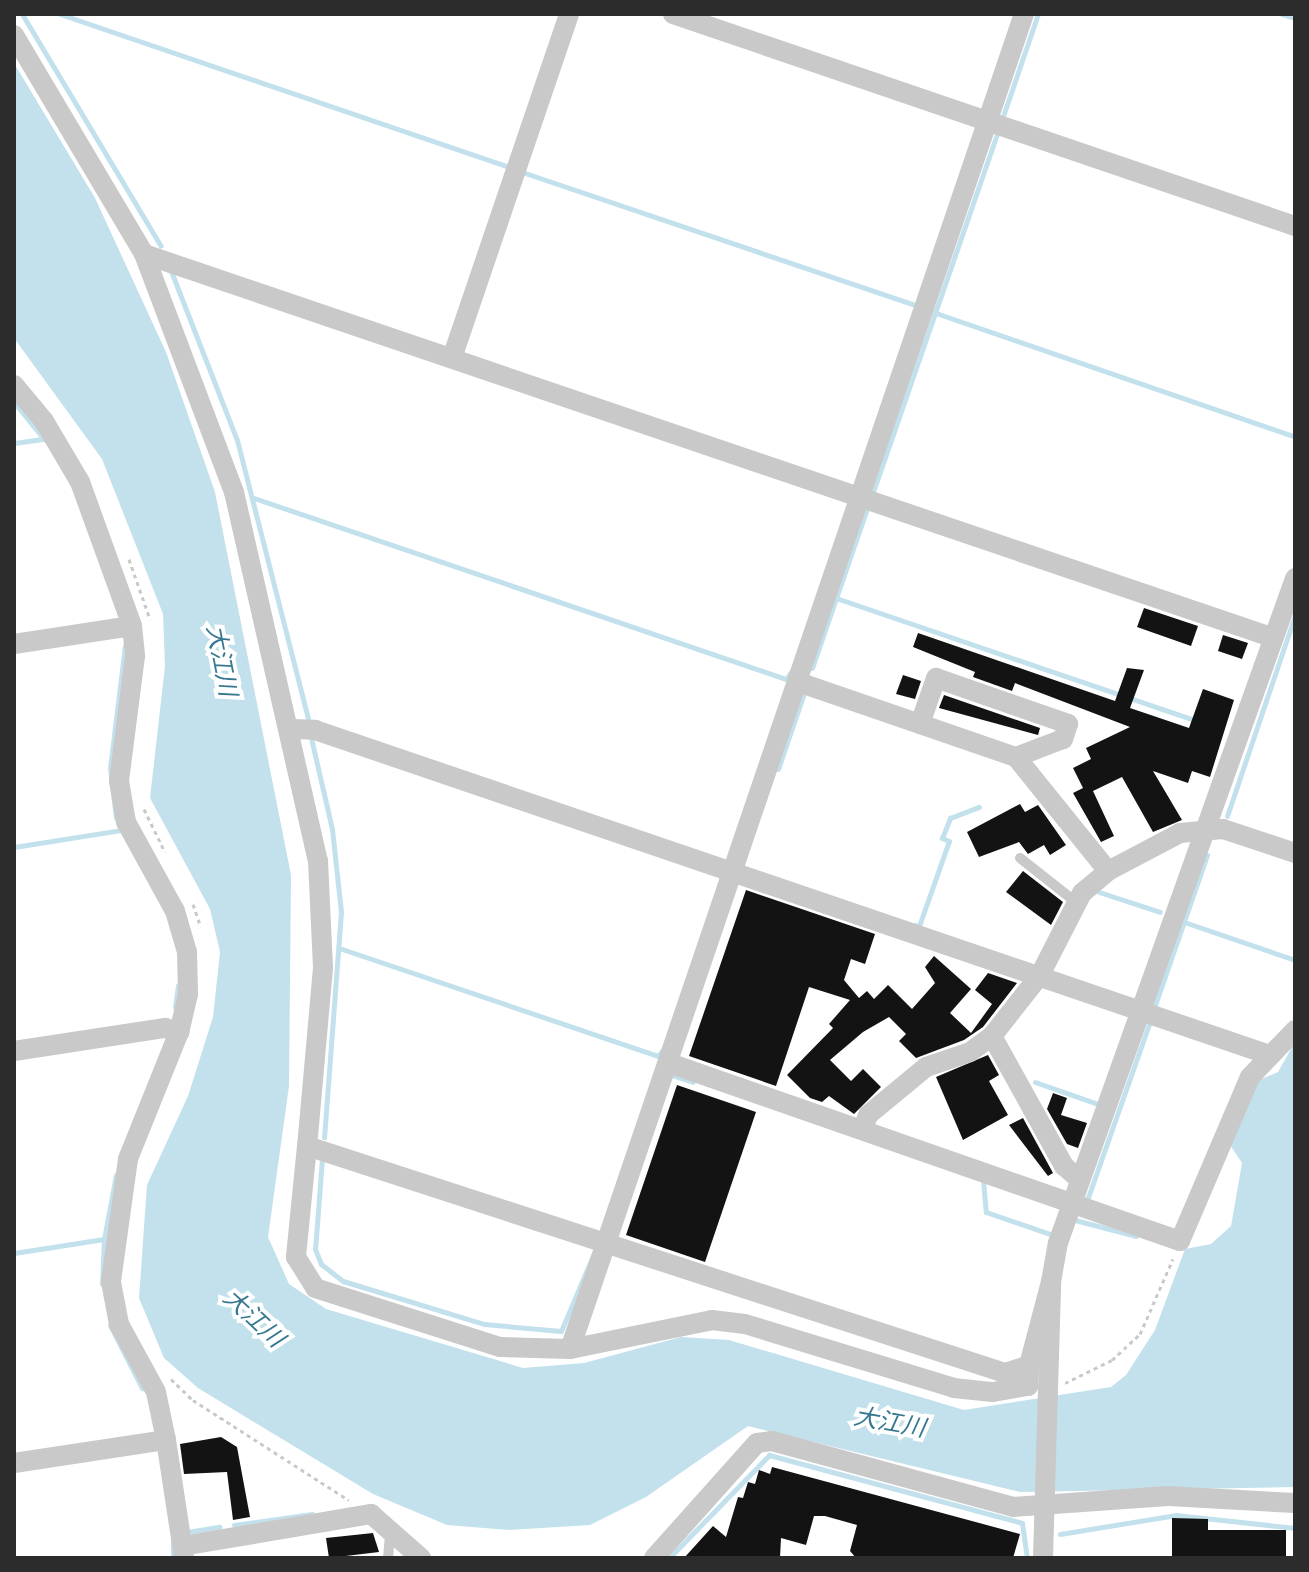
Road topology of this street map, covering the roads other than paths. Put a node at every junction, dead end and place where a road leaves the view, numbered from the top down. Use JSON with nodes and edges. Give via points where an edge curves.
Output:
{"nodes":[{"id":1,"x":569,"y":14,"type":"edge"},
{"id":2,"x":673,"y":14,"type":"edge"},
{"id":3,"x":1024,"y":14,"type":"edge"},
{"id":4,"x":14,"y":35,"type":"edge"},
{"id":5,"x":988,"y":121,"type":"junction"},
{"id":6,"x":1295,"y":226,"type":"edge"},
{"id":7,"x":144,"y":254,"type":"junction"},
{"id":8,"x":452,"y":358,"type":"junction"},
{"id":9,"x":14,"y":385,"type":"edge"},
{"id":10,"x":859,"y":495,"type":"junction"},
{"id":11,"x":1295,"y":578,"type":"edge"},
{"id":12,"x":141,"y":625,"type":"junction"},
{"id":13,"x":1274,"y":638,"type":"junction"},
{"id":14,"x":14,"y":644,"type":"edge"},
{"id":15,"x":798,"y":682,"type":"junction"},
{"id":16,"x":920,"y":724,"type":"junction"},
{"id":17,"x":292,"y":729,"type":"junction"},
{"id":18,"x":1016,"y":757,"type":"junction"},
{"id":19,"x":1205,"y":830,"type":"junction"},
{"id":20,"x":1295,"y":853,"type":"edge"},
{"id":21,"x":1020,"y":858,"type":"dead end"},
{"id":22,"x":1108,"y":871,"type":"junction"},
{"id":23,"x":733,"y":875,"type":"junction"},
{"id":24,"x":1077,"y":903,"type":"junction"},
{"id":25,"x":1040,"y":975,"type":"junction"},
{"id":26,"x":1140,"y":1009,"type":"junction"},
{"id":27,"x":1295,"y":1030,"type":"edge"},
{"id":28,"x":179,"y":1032,"type":"junction"},
{"id":29,"x":992,"y":1036,"type":"junction"},
{"id":30,"x":14,"y":1051,"type":"edge"},
{"id":31,"x":1267,"y":1054,"type":"junction"},
{"id":32,"x":669,"y":1063,"type":"junction"},
{"id":33,"x":863,"y":1129,"type":"junction"},
{"id":34,"x":307,"y":1146,"type":"junction"},
{"id":35,"x":1080,"y":1180,"type":"junction"},
{"id":36,"x":1072,"y":1203,"type":"junction"},
{"id":37,"x":606,"y":1244,"type":"junction"},
{"id":38,"x":1051,"y":1282,"type":"junction"},
{"id":39,"x":570,"y":1349,"type":"junction"},
{"id":40,"x":1029,"y":1365,"type":"junction"},
{"id":41,"x":166,"y":1440,"type":"junction"},
{"id":42,"x":14,"y":1463,"type":"edge"},
{"id":43,"x":1295,"y":1503,"type":"edge"},
{"id":44,"x":1044,"y":1504,"type":"junction"},
{"id":45,"x":391,"y":1527,"type":"junction"},
{"id":46,"x":183,"y":1552,"type":"edge"},
{"id":47,"x":388,"y":1558,"type":"edge"},
{"id":48,"x":421,"y":1558,"type":"edge"},
{"id":49,"x":654,"y":1558,"type":"edge"},
{"id":50,"x":1043,"y":1558,"type":"edge"}],
"edges":[{"from":1,"to":8,"type":"street"},
{"from":2,"to":5,"type":"street"},
{"from":3,"to":5,"type":"street"},
{"from":4,"to":7,"type":"street"},
{"from":5,"to":6,"type":"street"},
{"from":5,"to":10,"type":"street"},
{"from":7,"to":8,"type":"street"},
{"from":7,"to":17,"type":"street","via":[[234,492]]},
{"from":8,"to":10,"type":"street"},
{"from":9,"to":12,"type":"street","via":[[44,421],[80,482]]},
{"from":10,"to":13,"type":"street"},
{"from":10,"to":15,"type":"street"},
{"from":11,"to":13,"type":"street"},
{"from":12,"to":14,"type":"street"},
{"from":12,"to":28,"type":"street","via":[[119,781],[126,822],[175,911],[187,952],[188,994]]},
{"from":13,"to":19,"type":"street"},
{"from":15,"to":16,"type":"street"},
{"from":15,"to":23,"type":"street"},
{"from":16,"to":18,"type":"street"},
{"from":16,"to":18,"type":"street","via":[[936,678],[1068,724],[1063,739]]},
{"from":17,"to":23,"type":"street","via":[[315,730]]},
{"from":17,"to":34,"type":"street","via":[[323,913]]},
{"from":18,"to":22,"type":"street"},
{"from":19,"to":20,"type":"street","via":[[1223,829]]},
{"from":19,"to":22,"type":"street","via":[[1180,833]]},
{"from":19,"to":26,"type":"street"},
{"from":21,"to":24,"type":"lane"},
{"from":22,"to":24,"type":"street"},
{"from":23,"to":25,"type":"street"},
{"from":23,"to":32,"type":"street"},
{"from":24,"to":25,"type":"street"},
{"from":25,"to":26,"type":"street"},
{"from":25,"to":29,"type":"street"},
{"from":26,"to":31,"type":"street"},
{"from":26,"to":35,"type":"street"},
{"from":27,"to":31,"type":"street"},
{"from":28,"to":30,"type":"street","via":[[165,1028]]},
{"from":28,"to":41,"type":"street","via":[[128,1159],[111,1282],[119,1324],[156,1392]]},
{"from":29,"to":33,"type":"street","via":[[970,1052],[926,1067],[868,1115]]},
{"from":29,"to":35,"type":"street","via":[[1064,1166]]},
{"from":31,"to":36,"type":"street","via":[[1250,1077],[1180,1241]]},
{"from":32,"to":33,"type":"street"},
{"from":32,"to":37,"type":"street"},
{"from":33,"to":36,"type":"street"},
{"from":34,"to":37,"type":"street"},
{"from":34,"to":39,"type":"street","via":[[296,1257],[315,1288],[500,1347]]},
{"from":35,"to":36,"type":"street"},
{"from":36,"to":38,"type":"street"},
{"from":37,"to":39,"type":"street"},
{"from":37,"to":40,"type":"street","via":[[1005,1373]]},
{"from":38,"to":40,"type":"street"},
{"from":38,"to":44,"type":"street","via":[[1056,1387]]},
{"from":39,"to":40,"type":"street","via":[[712,1320],[745,1324],[954,1388],[993,1392],[1028,1386]]},
{"from":41,"to":42,"type":"street"},
{"from":41,"to":46,"type":"street"},
{"from":43,"to":44,"type":"street","via":[[1168,1496]]},
{"from":44,"to":49,"type":"street","via":[[1013,1507],[772,1441],[757,1443]]},
{"from":44,"to":50,"type":"street"},
{"from":45,"to":46,"type":"street","via":[[371,1514]]},
{"from":45,"to":47,"type":"lane"},
{"from":45,"to":48,"type":"street"}]}
